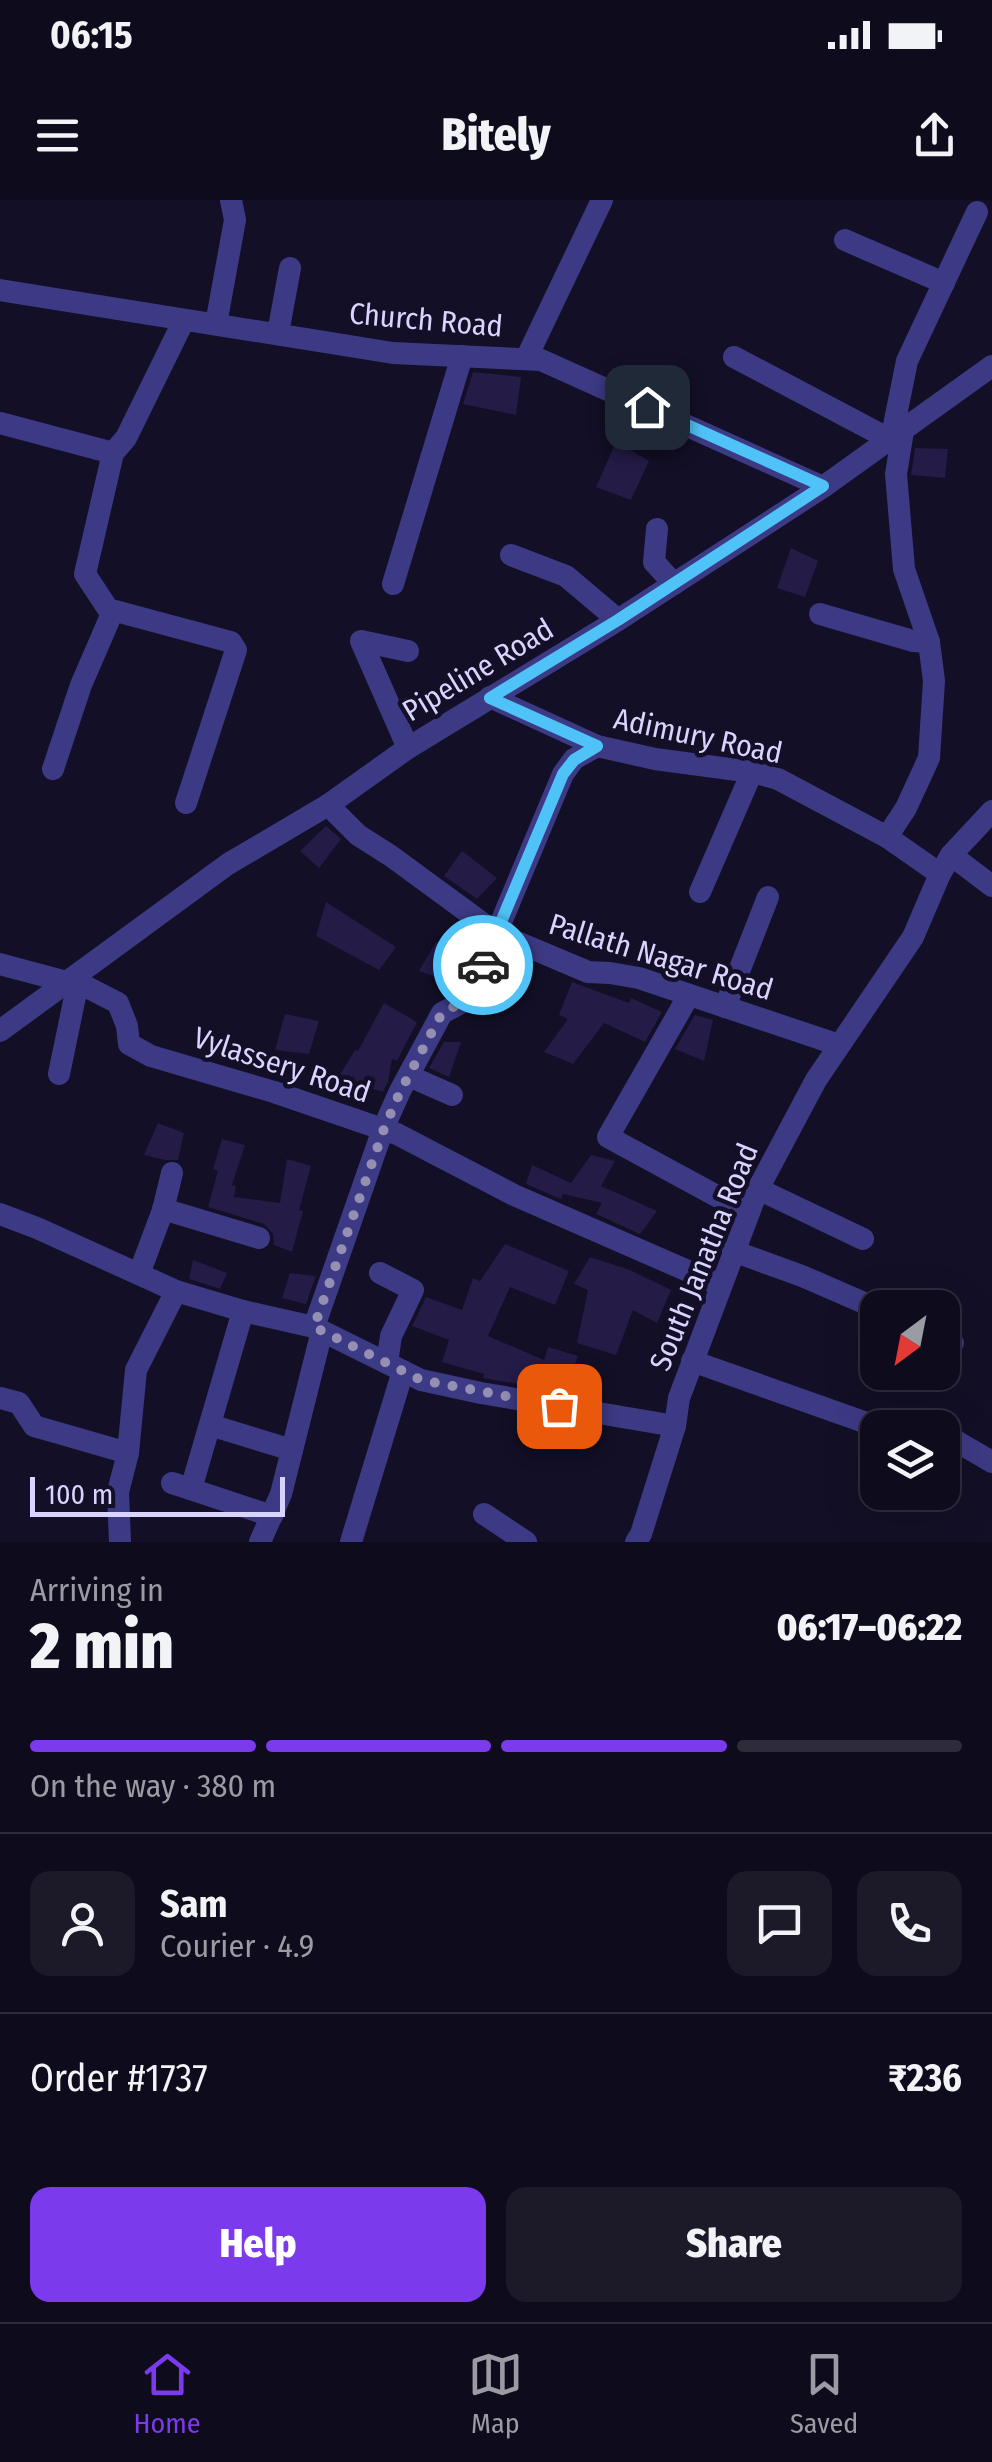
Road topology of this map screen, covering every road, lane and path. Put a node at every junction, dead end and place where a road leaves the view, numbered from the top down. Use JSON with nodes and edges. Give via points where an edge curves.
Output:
{"nodes":[{"id":1,"x":232,"y":200,"type":"edge"},
{"id":2,"x":602,"y":200,"type":"edge"},
{"id":3,"x":977,"y":212,"type":"dead end"},
{"id":4,"x":845,"y":240,"type":"dead end"},
{"id":5,"x":290,"y":268,"type":"dead end"},
{"id":6,"x":944,"y":283,"type":"junction"},
{"id":7,"x":0,"y":290,"type":"edge"},
{"id":8,"x":184,"y":320,"type":"junction"},
{"id":9,"x":216,"y":324,"type":"junction"},
{"id":10,"x":278,"y":333,"type":"junction"},
{"id":11,"x":462,"y":356,"type":"junction"},
{"id":12,"x":734,"y":356,"type":"dead end"},
{"id":13,"x":526,"y":358,"type":"junction"},
{"id":14,"x":992,"y":366,"type":"edge"},
{"id":15,"x":0,"y":423,"type":"edge"},
{"id":16,"x":897,"y":435,"type":"junction"},
{"id":17,"x":113,"y":453,"type":"junction"},
{"id":18,"x":823,"y":486,"type":"junction"},
{"id":19,"x":657,"y":529,"type":"dead end"},
{"id":20,"x":511,"y":555,"type":"dead end"},
{"id":21,"x":394,"y":584,"type":"dead end"},
{"id":22,"x":674,"y":584,"type":"junction"},
{"id":23,"x":113,"y":611,"type":"junction"},
{"id":24,"x":820,"y":614,"type":"dead end"},
{"id":25,"x":618,"y":620,"type":"junction"},
{"id":26,"x":929,"y":642,"type":"junction"},
{"id":27,"x":532,"y":644,"type":"dead end"},
{"id":28,"x":408,"y":651,"type":"dead end"},
{"id":29,"x":548,"y":662,"type":"junction"},
{"id":30,"x":490,"y":698,"type":"junction"},
{"id":31,"x":597,"y":746,"type":"junction"},
{"id":32,"x":408,"y":748,"type":"junction"},
{"id":33,"x":52,"y":768,"type":"dead end"},
{"id":34,"x":752,"y":772,"type":"junction"},
{"id":35,"x":186,"y":803,"type":"dead end"},
{"id":36,"x":328,"y":804,"type":"junction"},
{"id":37,"x":992,"y":812,"type":"edge"},
{"id":38,"x":887,"y":838,"type":"junction"},
{"id":39,"x":945,"y":864,"type":"junction"},
{"id":40,"x":992,"y":886,"type":"edge"},
{"id":41,"x":700,"y":892,"type":"dead end"},
{"id":42,"x":768,"y":898,"type":"dead end"},
{"id":43,"x":496,"y":933,"type":"junction"},
{"id":44,"x":0,"y":964,"type":"edge"},
{"id":45,"x":72,"y":981,"type":"junction"},
{"id":46,"x":689,"y":995,"type":"junction"},
{"id":47,"x":724,"y":1008,"type":"junction"},
{"id":48,"x":0,"y":1031,"type":"edge"},
{"id":49,"x":840,"y":1045,"type":"junction"},
{"id":50,"x":59,"y":1074,"type":"dead end"},
{"id":51,"x":408,"y":1076,"type":"junction"},
{"id":52,"x":452,"y":1095,"type":"dead end"},
{"id":53,"x":384,"y":1129,"type":"junction"},
{"id":54,"x":172,"y":1174,"type":"dead end"},
{"id":55,"x":758,"y":1190,"type":"junction"},
{"id":56,"x":164,"y":1209,"type":"junction"},
{"id":57,"x":748,"y":1213,"type":"junction"},
{"id":58,"x":0,"y":1214,"type":"edge"},
{"id":59,"x":259,"y":1238,"type":"dead end"},
{"id":60,"x":863,"y":1238,"type":"dead end"},
{"id":61,"x":733,"y":1252,"type":"junction"},
{"id":62,"x":380,"y":1273,"type":"dead end"},
{"id":63,"x":139,"y":1274,"type":"junction"},
{"id":64,"x":720,"y":1285,"type":"junction"},
{"id":65,"x":176,"y":1291,"type":"junction"},
{"id":66,"x":860,"y":1302,"type":"edge"},
{"id":67,"x":244,"y":1311,"type":"junction"},
{"id":68,"x":318,"y":1329,"type":"junction"},
{"id":69,"x":692,"y":1361,"type":"junction"},
{"id":70,"x":395,"y":1367,"type":"junction"},
{"id":71,"x":0,"y":1398,"type":"edge"},
{"id":72,"x":860,"y":1421,"type":"edge"},
{"id":73,"x":210,"y":1425,"type":"junction"},
{"id":74,"x":675,"y":1426,"type":"junction"},
{"id":75,"x":960,"y":1443,"type":"edge"},
{"id":76,"x":292,"y":1450,"type":"junction"},
{"id":77,"x":128,"y":1453,"type":"junction"},
{"id":78,"x":992,"y":1462,"type":"edge"},
{"id":79,"x":484,"y":1514,"type":"dead end"},
{"id":80,"x":272,"y":1516,"type":"junction"},
{"id":81,"x":120,"y":1542,"type":"edge"},
{"id":82,"x":260,"y":1542,"type":"edge"},
{"id":83,"x":351,"y":1542,"type":"edge"},
{"id":84,"x":526,"y":1542,"type":"edge"},
{"id":85,"x":636,"y":1542,"type":"edge"}],
"edges":[{"from":1,"to":9,"type":"street","via":[[235,220]]},
{"from":2,"to":13,"type":"street"},
{"from":3,"to":6,"type":"street"},
{"from":4,"to":6,"type":"street"},
{"from":5,"to":10,"type":"street"},
{"from":6,"to":16,"type":"street","via":[[907,361]]},
{"from":7,"to":8,"type":"street","name":"Church Road"},
{"from":8,"to":9,"type":"street","name":"Church Road"},
{"from":8,"to":17,"type":"street"},
{"from":9,"to":10,"type":"street","name":"Church Road"},
{"from":10,"to":11,"type":"street","name":"Church Road"},
{"from":11,"to":13,"type":"street","name":"Church Road"},
{"from":11,"to":21,"type":"street"},
{"from":12,"to":16,"type":"street"},
{"from":13,"to":18,"type":"street","name":"Church Road"},
{"from":14,"to":16,"type":"street","name":"Pipeline Road"},
{"from":15,"to":17,"type":"street"},
{"from":16,"to":18,"type":"street","name":"Pipeline Road"},
{"from":16,"to":26,"type":"street","via":[[904,568]]},
{"from":17,"to":23,"type":"street","via":[[85,574]]},
{"from":18,"to":22,"type":"street","name":"Pipeline Road"},
{"from":19,"to":22,"type":"street","via":[[654,562]]},
{"from":20,"to":25,"type":"street","via":[[566,576]]},
{"from":22,"to":25,"type":"street","name":"Pipeline Road"},
{"from":23,"to":33,"type":"street"},
{"from":23,"to":35,"type":"street","via":[[231,642],[236,650]]},
{"from":24,"to":26,"type":"street"},
{"from":25,"to":29,"type":"street","name":"Pipeline Road"},
{"from":26,"to":38,"type":"street","via":[[929,758]]},
{"from":27,"to":29,"type":"street"},
{"from":28,"to":32,"type":"street","via":[[361,641]]},
{"from":29,"to":30,"type":"street","name":"Pipeline Road"},
{"from":30,"to":31,"type":"street","name":"Adimury Road"},
{"from":30,"to":32,"type":"street","name":"Pipeline Road"},
{"from":31,"to":34,"type":"street","name":"Adimury Road"},
{"from":31,"to":43,"type":"street","via":[[563,774]]},
{"from":32,"to":36,"type":"street","name":"Pipeline Road"},
{"from":34,"to":38,"type":"street","name":"Adimury Road","via":[[778,779]]},
{"from":34,"to":41,"type":"street"},
{"from":36,"to":43,"type":"street","name":"Pallath Nagar Road","via":[[358,834]]},
{"from":36,"to":45,"type":"street","name":"Pipeline Road","via":[[228,864]]},
{"from":37,"to":39,"type":"street","name":"South Janatha Road"},
{"from":38,"to":39,"type":"street","name":"Adimury Road"},
{"from":39,"to":40,"type":"street","name":"Adimury Road"},
{"from":39,"to":49,"type":"street","name":"South Janatha Road","via":[[914,937]]},
{"from":42,"to":47,"type":"street"},
{"from":43,"to":46,"type":"street","name":"Pallath Nagar Road","via":[[588,972],[639,978]]},
{"from":43,"to":51,"type":"street","via":[[472,994],[442,1013]]},
{"from":44,"to":45,"type":"street","name":"Vylassery Road"},
{"from":45,"to":48,"type":"street","name":"Pipeline Road"},
{"from":45,"to":50,"type":"street"},
{"from":45,"to":53,"type":"street","name":"Vylassery Road","via":[[118,1003],[129,1044],[151,1056]]},
{"from":46,"to":47,"type":"street","name":"Pallath Nagar Road"},
{"from":46,"to":57,"type":"street","via":[[608,1137]]},
{"from":47,"to":49,"type":"street","name":"Pallath Nagar Road"},
{"from":49,"to":55,"type":"street","name":"South Janatha Road"},
{"from":51,"to":52,"type":"street"},
{"from":51,"to":53,"type":"street"},
{"from":53,"to":64,"type":"street","name":"Vylassery Road","via":[[514,1196]]},
{"from":53,"to":68,"type":"street"},
{"from":54,"to":56,"type":"street"},
{"from":55,"to":57,"type":"street","name":"South Janatha Road"},
{"from":55,"to":60,"type":"street"},
{"from":56,"to":59,"type":"street"},
{"from":56,"to":63,"type":"street"},
{"from":57,"to":61,"type":"street","name":"South Janatha Road"},
{"from":58,"to":63,"type":"street"},
{"from":61,"to":64,"type":"street","name":"South Janatha Road"},
{"from":61,"to":66,"type":"street"},
{"from":62,"to":70,"type":"street","via":[[412,1290],[391,1336]]},
{"from":63,"to":65,"type":"street"},
{"from":64,"to":69,"type":"street","name":"South Janatha Road"},
{"from":65,"to":67,"type":"street"},
{"from":65,"to":77,"type":"street","via":[[136,1370]]},
{"from":67,"to":68,"type":"street"},
{"from":67,"to":73,"type":"street"},
{"from":68,"to":70,"type":"street"},
{"from":68,"to":76,"type":"street"},
{"from":69,"to":72,"type":"street"},
{"from":69,"to":74,"type":"street","name":"South Janatha Road"},
{"from":70,"to":74,"type":"street","via":[[481,1393]]},
{"from":70,"to":83,"type":"street"},
{"from":71,"to":77,"type":"street","via":[[20,1403],[34,1426]]},
{"from":73,"to":76,"type":"street"},
{"from":73,"to":80,"type":"street","via":[[181,1486]]},
{"from":74,"to":85,"type":"street","name":"South Janatha Road"},
{"from":75,"to":78,"type":"street"},
{"from":76,"to":80,"type":"street"},
{"from":77,"to":81,"type":"street","via":[[118,1492]]},
{"from":79,"to":84,"type":"street"},
{"from":80,"to":82,"type":"street"}]}
